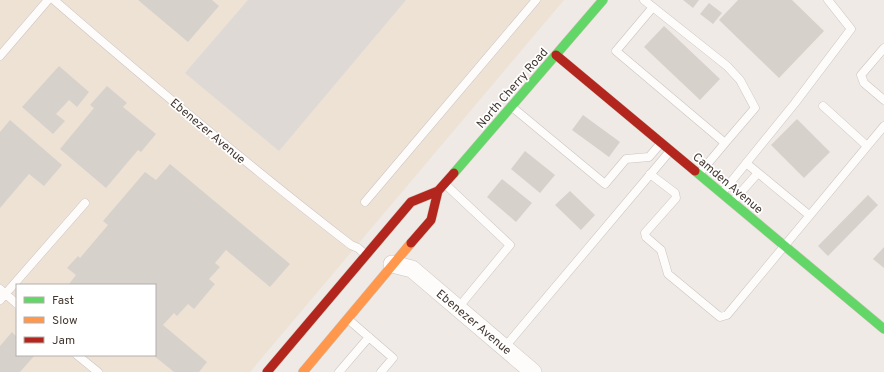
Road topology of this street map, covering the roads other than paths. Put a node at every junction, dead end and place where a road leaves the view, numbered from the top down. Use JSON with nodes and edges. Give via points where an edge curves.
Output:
{"nodes":[{"id":1,"x":48,"y":0,"type":"edge"},
{"id":2,"x":54,"y":0,"type":"edge"},
{"id":3,"x":536,"y":0,"type":"edge"},
{"id":4,"x":603,"y":0,"type":"edge"},
{"id":5,"x":644,"y":0,"type":"edge"},
{"id":6,"x":828,"y":0,"type":"edge"},
{"id":7,"x":653,"y":7,"type":"junction"},
{"id":8,"x":884,"y":48,"type":"edge"},
{"id":9,"x":556,"y":55,"type":"junction"},
{"id":10,"x":0,"y":56,"type":"edge"},
{"id":11,"x":884,"y":100,"type":"edge"},
{"id":12,"x":823,"y":106,"type":"dead end"},
{"id":13,"x":512,"y":107,"type":"junction"},
{"id":14,"x":884,"y":126,"type":"edge"},
{"id":15,"x":725,"y":142,"type":"junction"},
{"id":16,"x":661,"y":143,"type":"junction"},
{"id":17,"x":867,"y":146,"type":"junction"},
{"id":18,"x":670,"y":150,"type":"junction"},
{"id":19,"x":746,"y":163,"type":"junction"},
{"id":20,"x":758,"y":173,"type":"junction"},
{"id":21,"x":650,"y":174,"type":"junction"},
{"id":22,"x":699,"y":174,"type":"junction"},
{"id":23,"x":445,"y":183,"type":"junction"},
{"id":24,"x":438,"y":191,"type":"junction"},
{"id":25,"x":721,"y":193,"type":"junction"},
{"id":26,"x":365,"y":202,"type":"dead end"},
{"id":27,"x":732,"y":202,"type":"junction"},
{"id":28,"x":85,"y":203,"type":"dead end"},
{"id":29,"x":809,"y":215,"type":"junction"},
{"id":30,"x":784,"y":245,"type":"junction"},
{"id":31,"x":367,"y":255,"type":"junction"},
{"id":32,"x":392,"y":264,"type":"junction"},
{"id":33,"x":2,"y":294,"type":"edge"},
{"id":34,"x":16,"y":303,"type":"edge"},
{"id":35,"x":458,"y":308,"type":"junction"},
{"id":36,"x":348,"y":319,"type":"junction"},
{"id":37,"x":884,"y":329,"type":"edge"},
{"id":38,"x":369,"y":337,"type":"junction"},
{"id":39,"x":504,"y":348,"type":"junction"},
{"id":40,"x":79,"y":356,"type":"edge"},
{"id":41,"x":95,"y":371,"type":"edge"},
{"id":42,"x":306,"y":371,"type":"edge"},
{"id":43,"x":267,"y":372,"type":"edge"},
{"id":44,"x":339,"y":372,"type":"edge"},
{"id":45,"x":381,"y":372,"type":"edge"},
{"id":46,"x":533,"y":372,"type":"edge"}],
"edges":[{"from":1,"to":10,"type":"lane"},
{"from":2,"to":31,"type":"lane","name":"Ebenezer Avenue","via":[[249,165]]},
{"from":3,"to":26,"type":"lane"},
{"from":4,"to":9,"type":"main road","name":"North Cherry Road"},
{"from":5,"to":7,"type":"lane"},
{"from":6,"to":19,"type":"lane","via":[[851,29]]},
{"from":7,"to":15,"type":"lane","via":[[727,66],[740,80],[754,108]]},
{"from":7,"to":15,"type":"lane","via":[[616,51]]},
{"from":8,"to":11,"type":"lane","via":[[861,75],[864,83]]},
{"from":9,"to":13,"type":"main road","name":"North Cherry Road"},
{"from":9,"to":16,"type":"main road","name":"Camden Avenue"},
{"from":12,"to":17,"type":"lane"},
{"from":13,"to":16,"type":"lane","via":[[605,184],[626,159],[649,158]]},
{"from":13,"to":23,"type":"main road","name":"North Cherry Road"},
{"from":14,"to":17,"type":"lane"},
{"from":15,"to":22,"type":"lane"},
{"from":16,"to":18,"type":"main road","name":"Camden Avenue"},
{"from":17,"to":29,"type":"lane"},
{"from":18,"to":21,"type":"lane"},
{"from":18,"to":22,"type":"main road","name":"Camden Avenue"},
{"from":19,"to":20,"type":"lane"},
{"from":19,"to":25,"type":"lane"},
{"from":20,"to":27,"type":"lane"},
{"from":20,"to":29,"type":"lane"},
{"from":21,"to":30,"type":"lane","via":[[675,193],[676,198],[645,233],[646,237],[661,250],[668,274],[720,316],[727,315]]},
{"from":21,"to":39,"type":"lane"},
{"from":22,"to":25,"type":"main road","name":"Camden Avenue"},
{"from":23,"to":24,"type":"main road","name":"North Cherry Road"},
{"from":23,"to":35,"type":"lane","via":[[510,245]]},
{"from":24,"to":31,"type":"main road","name":"North Cherry Road","via":[[411,202]]},
{"from":24,"to":32,"type":"main road","name":"North Cherry Road","via":[[432,220]]},
{"from":25,"to":27,"type":"main road","name":"Camden Avenue"},
{"from":27,"to":30,"type":"main road","name":"Camden Avenue"},
{"from":28,"to":33,"type":"lane"},
{"from":29,"to":30,"type":"lane"},
{"from":30,"to":37,"type":"main road","name":"Camden Avenue"},
{"from":31,"to":43,"type":"main road","name":"North Cherry Road"},
{"from":32,"to":35,"type":"street","name":"Ebenezer Avenue","via":[[412,269]]},
{"from":32,"to":36,"type":"main road","name":"North Cherry Road"},
{"from":33,"to":34,"type":"lane"},
{"from":35,"to":39,"type":"street","name":"Ebenezer Avenue"},
{"from":36,"to":38,"type":"lane"},
{"from":36,"to":42,"type":"main road","name":"North Cherry Road"},
{"from":38,"to":44,"type":"lane"},
{"from":38,"to":45,"type":"lane","via":[[393,358]]},
{"from":39,"to":46,"type":"street","name":"Ebenezer Avenue"},
{"from":40,"to":41,"type":"lane"}]}
